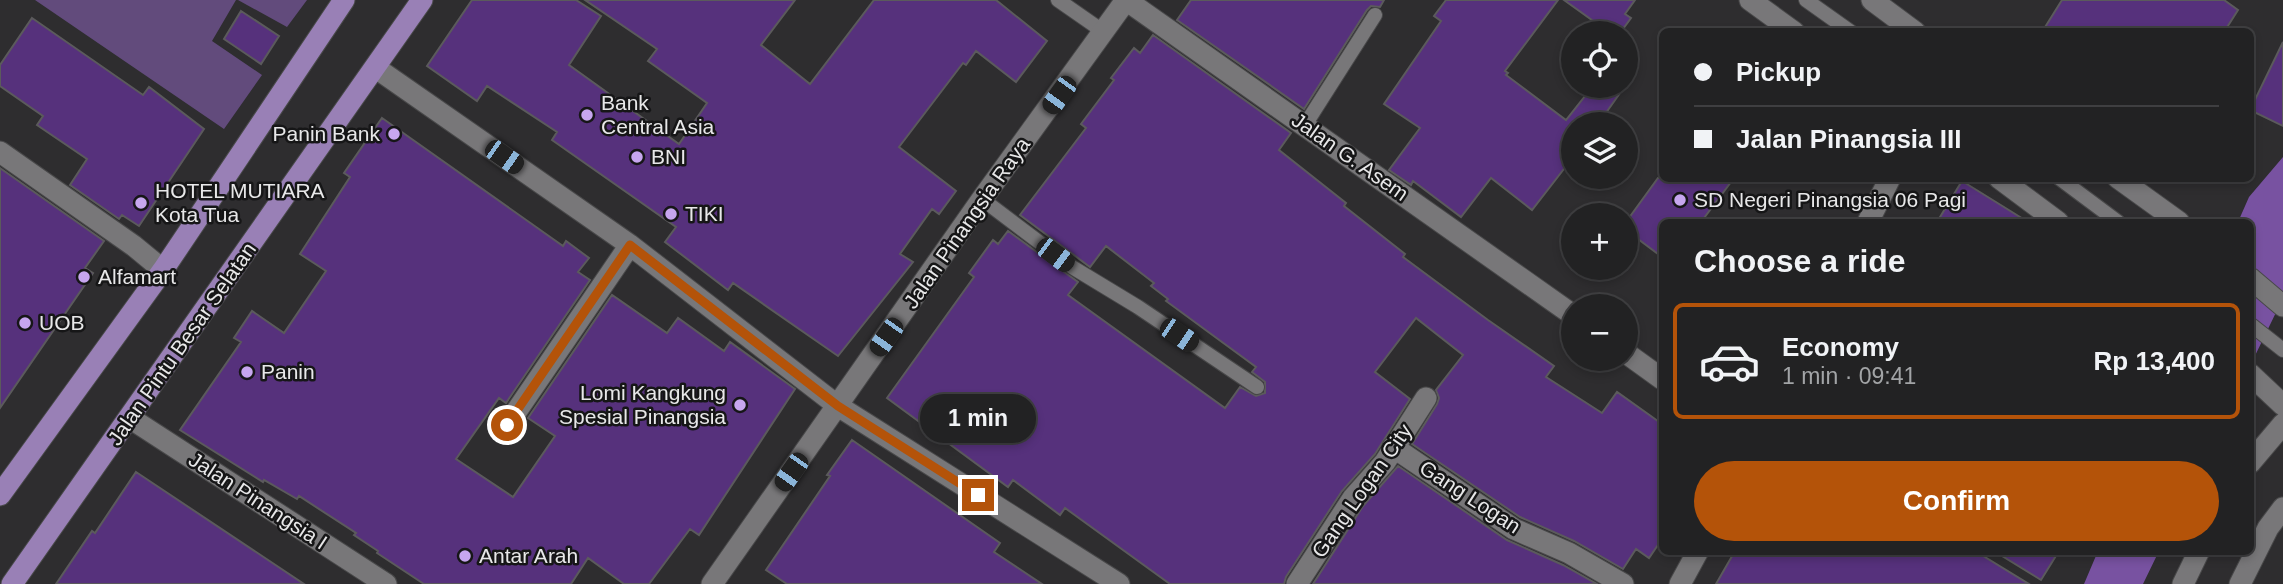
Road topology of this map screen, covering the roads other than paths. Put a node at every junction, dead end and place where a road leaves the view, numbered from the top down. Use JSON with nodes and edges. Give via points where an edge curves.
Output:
{"nodes":[{"id":1,"x":344,"y":0,"type":"edge"},
{"id":2,"x":422,"y":0,"type":"edge"},
{"id":3,"x":1058,"y":0,"type":"edge"},
{"id":4,"x":1126,"y":0,"type":"edge"},
{"id":5,"x":1750,"y":0,"type":"edge"},
{"id":6,"x":1807,"y":0,"type":"edge"},
{"id":7,"x":1872,"y":0,"type":"edge"},
{"id":8,"x":1375,"y":15,"type":"dead end"},
{"id":9,"x":1788,"y":28,"type":"edge"},
{"id":10,"x":1846,"y":28,"type":"edge"},
{"id":11,"x":1910,"y":28,"type":"edge"},
{"id":12,"x":1104,"y":32,"type":"junction"},
{"id":13,"x":376,"y":68,"type":"junction"},
{"id":14,"x":1304,"y":125,"type":"junction"},
{"id":15,"x":0,"y":152,"type":"edge"},
{"id":16,"x":1888,"y":182,"type":"edge"},
{"id":17,"x":2003,"y":182,"type":"edge"},
{"id":18,"x":2064,"y":182,"type":"edge"},
{"id":19,"x":2124,"y":182,"type":"edge"},
{"id":20,"x":982,"y":200,"type":"junction"},
{"id":21,"x":1870,"y":219,"type":"edge"},
{"id":22,"x":2054,"y":219,"type":"edge"},
{"id":23,"x":2114,"y":219,"type":"edge"},
{"id":24,"x":2175,"y":219,"type":"edge"},
{"id":25,"x":630,"y":245,"type":"junction"},
{"id":26,"x":163,"y":270,"type":"junction"},
{"id":27,"x":2254,"y":281,"type":"edge"},
{"id":28,"x":2283,"y":306,"type":"edge"},
{"id":29,"x":1561,"y":307,"type":"edge"},
{"id":30,"x":2254,"y":327,"type":"edge"},
{"id":31,"x":2283,"y":350,"type":"edge"},
{"id":32,"x":1638,"y":362,"type":"edge"},
{"id":33,"x":1659,"y":377,"type":"edge"},
{"id":34,"x":2255,"y":378,"type":"edge"},
{"id":35,"x":1256,"y":387,"type":"dead end"},
{"id":36,"x":1426,"y":398,"type":"dead end"},
{"id":37,"x":2283,"y":405,"type":"edge"},
{"id":38,"x":838,"y":406,"type":"junction"},
{"id":39,"x":130,"y":418,"type":"junction"},
{"id":40,"x":2283,"y":424,"type":"edge"},
{"id":41,"x":507,"y":425,"type":"dead end"},
{"id":42,"x":1393,"y":447,"type":"junction"},
{"id":43,"x":2254,"y":458,"type":"edge"},
{"id":44,"x":0,"y":495,"type":"edge"},
{"id":45,"x":2283,"y":508,"type":"edge"},
{"id":46,"x":1696,"y":555,"type":"edge"},
{"id":47,"x":2197,"y":555,"type":"edge"},
{"id":48,"x":12,"y":584,"type":"edge"},
{"id":49,"x":386,"y":584,"type":"edge"},
{"id":50,"x":712,"y":584,"type":"edge"},
{"id":51,"x":1119,"y":584,"type":"edge"},
{"id":52,"x":1297,"y":584,"type":"edge"},
{"id":53,"x":1623,"y":584,"type":"edge"},
{"id":54,"x":1681,"y":584,"type":"edge"},
{"id":55,"x":2183,"y":584,"type":"edge"},
{"id":56,"x":2240,"y":584,"type":"edge"}],
"edges":[{"from":1,"to":26,"type":"main road"},
{"from":2,"to":13,"type":"main road","name":"Jalan Pintu Besar Selatan"},
{"from":3,"to":12,"type":"lane"},
{"from":4,"to":12,"type":"street","name":"Jalan Pinangsia Raya"},
{"from":4,"to":14,"type":"street","name":"Jalan G. Asem"},
{"from":5,"to":9,"type":"street"},
{"from":6,"to":10,"type":"lane"},
{"from":7,"to":11,"type":"street"},
{"from":8,"to":14,"type":"lane"},
{"from":12,"to":20,"type":"street","name":"Jalan Pinangsia Raya"},
{"from":13,"to":25,"type":"street"},
{"from":13,"to":39,"type":"main road","name":"Jalan Pintu Besar Selatan"},
{"from":14,"to":29,"type":"street","name":"Jalan G. Asem"},
{"from":15,"to":26,"type":"street"},
{"from":16,"to":21,"type":"street"},
{"from":17,"to":22,"type":"street"},
{"from":18,"to":23,"type":"lane"},
{"from":19,"to":24,"type":"street"},
{"from":20,"to":35,"type":"lane","via":[[1072,268]]},
{"from":20,"to":38,"type":"street","name":"Jalan Pinangsia Raya"},
{"from":25,"to":38,"type":"street"},
{"from":25,"to":41,"type":"street"},
{"from":26,"to":44,"type":"main road"},
{"from":27,"to":28,"type":"street"},
{"from":30,"to":31,"type":"lane"},
{"from":32,"to":33,"type":"street"},
{"from":34,"to":37,"type":"street"},
{"from":36,"to":42,"type":"street","name":"Gang Logan City"},
{"from":38,"to":50,"type":"street","name":"Jalan Pinangsia Raya"},
{"from":38,"to":51,"type":"street"},
{"from":39,"to":48,"type":"main road","name":"Jalan Pintu Besar Selatan"},
{"from":39,"to":49,"type":"street","name":"Jalan Pinangsia I"},
{"from":40,"to":43,"type":"street"},
{"from":42,"to":52,"type":"street","name":"Gang Logan City"},
{"from":42,"to":53,"type":"street","name":"Gang Logan","via":[[1514,529]]},
{"from":45,"to":56,"type":"street"},
{"from":46,"to":54,"type":"street"},
{"from":47,"to":55,"type":"street"}]}
